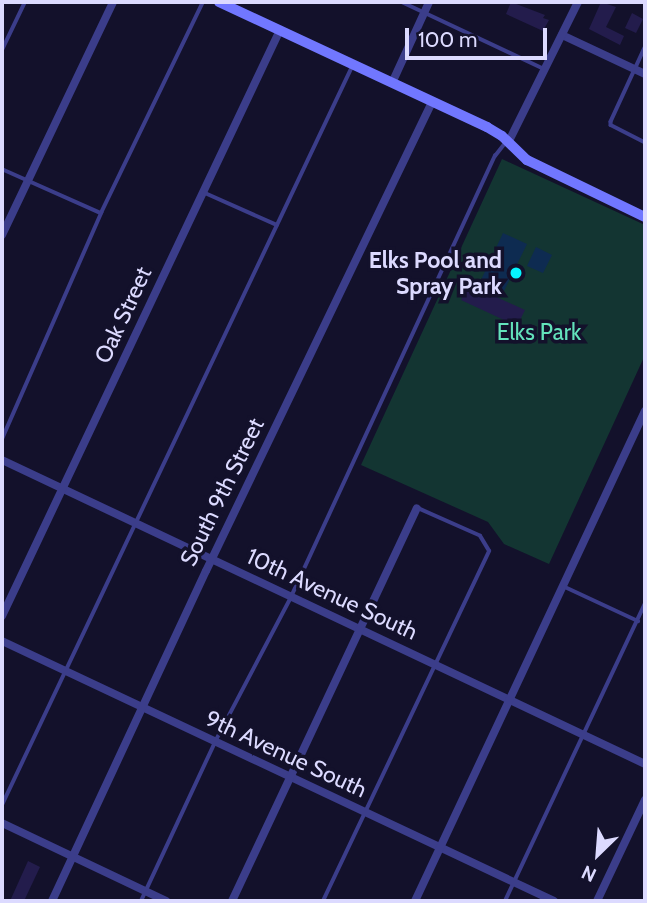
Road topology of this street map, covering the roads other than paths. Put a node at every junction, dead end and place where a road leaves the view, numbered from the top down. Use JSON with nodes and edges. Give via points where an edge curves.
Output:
{"nodes":[{"id":1,"x":25,"y":2,"type":"edge"},
{"id":2,"x":113,"y":2,"type":"edge"},
{"id":3,"x":203,"y":2,"type":"edge"},
{"id":4,"x":219,"y":2,"type":"edge"},
{"id":5,"x":402,"y":2,"type":"edge"},
{"id":6,"x":429,"y":2,"type":"edge"},
{"id":7,"x":578,"y":2,"type":"edge"},
{"id":8,"x":424,"y":12,"type":"junction"},
{"id":9,"x":279,"y":30,"type":"junction"},
{"id":10,"x":562,"y":35,"type":"junction"},
{"id":11,"x":645,"y":48,"type":"edge"},
{"id":12,"x":2,"y":50,"type":"edge"},
{"id":13,"x":353,"y":65,"type":"junction"},
{"id":14,"x":545,"y":70,"type":"junction"},
{"id":15,"x":635,"y":70,"type":"junction"},
{"id":16,"x":645,"y":74,"type":"edge"},
{"id":17,"x":392,"y":83,"type":"junction"},
{"id":18,"x":432,"y":102,"type":"junction"},
{"id":19,"x":507,"y":142,"type":"junction"},
{"id":20,"x":645,"y":142,"type":"edge"},
{"id":21,"x":2,"y":169,"type":"edge"},
{"id":22,"x":27,"y":180,"type":"junction"},
{"id":23,"x":203,"y":191,"type":"junction"},
{"id":24,"x":102,"y":213,"type":"junction"},
{"id":25,"x":645,"y":217,"type":"edge"},
{"id":26,"x":277,"y":226,"type":"junction"},
{"id":27,"x":2,"y":235,"type":"edge"},
{"id":28,"x":645,"y":411,"type":"edge"},
{"id":29,"x":2,"y":439,"type":"edge"},
{"id":30,"x":2,"y":460,"type":"edge"},
{"id":31,"x":62,"y":489,"type":"junction"},
{"id":32,"x":417,"y":508,"type":"joint"},
{"id":33,"x":137,"y":523,"type":"junction"},
{"id":34,"x":212,"y":558,"type":"junction"},
{"id":35,"x":563,"y":586,"type":"junction"},
{"id":36,"x":291,"y":597,"type":"junction"},
{"id":37,"x":645,"y":604,"type":"edge"},
{"id":38,"x":2,"y":616,"type":"edge"},
{"id":39,"x":638,"y":621,"type":"junction"},
{"id":40,"x":361,"y":630,"type":"junction"},
{"id":41,"x":2,"y":641,"type":"edge"},
{"id":42,"x":434,"y":663,"type":"junction"},
{"id":43,"x":66,"y":671,"type":"junction"},
{"id":44,"x":511,"y":699,"type":"junction"},
{"id":45,"x":142,"y":706,"type":"junction"},
{"id":46,"x":584,"y":733,"type":"junction"},
{"id":47,"x":215,"y":741,"type":"junction"},
{"id":48,"x":645,"y":764,"type":"edge"},
{"id":49,"x":290,"y":777,"type":"junction"},
{"id":50,"x":645,"y":800,"type":"edge"},
{"id":51,"x":2,"y":805,"type":"edge"},
{"id":52,"x":365,"y":812,"type":"junction"},
{"id":53,"x":2,"y":823,"type":"edge"},
{"id":54,"x":440,"y":847,"type":"junction"},
{"id":55,"x":74,"y":857,"type":"junction"},
{"id":56,"x":514,"y":882,"type":"junction"},
{"id":57,"x":145,"y":891,"type":"junction"},
{"id":58,"x":52,"y":901,"type":"edge"},
{"id":59,"x":141,"y":901,"type":"edge"},
{"id":60,"x":166,"y":901,"type":"edge"},
{"id":61,"x":232,"y":901,"type":"edge"},
{"id":62,"x":323,"y":901,"type":"edge"},
{"id":63,"x":415,"y":901,"type":"edge"},
{"id":64,"x":505,"y":901,"type":"edge"},
{"id":65,"x":554,"y":901,"type":"edge"},
{"id":66,"x":597,"y":901,"type":"edge"}],
"edges":[{"from":1,"to":12,"type":"lane"},
{"from":2,"to":22,"type":"street"},
{"from":3,"to":24,"type":"lane"},
{"from":4,"to":9,"type":"street"},
{"from":5,"to":8,"type":"lane"},
{"from":6,"to":8,"type":"street"},
{"from":7,"to":10,"type":"street"},
{"from":8,"to":14,"type":"lane"},
{"from":8,"to":17,"type":"street"},
{"from":9,"to":13,"type":"street"},
{"from":9,"to":23,"type":"street","name":"Oak Street"},
{"from":10,"to":14,"type":"street"},
{"from":10,"to":15,"type":"street"},
{"from":11,"to":15,"type":"lane"},
{"from":13,"to":17,"type":"street"},
{"from":13,"to":26,"type":"lane"},
{"from":14,"to":19,"type":"street"},
{"from":15,"to":16,"type":"street"},
{"from":15,"to":20,"type":"lane","via":[[611,125]]},
{"from":17,"to":18,"type":"street"},
{"from":18,"to":19,"type":"street"},
{"from":18,"to":34,"type":"street","name":"South 9th Street"},
{"from":19,"to":25,"type":"street","via":[[527,160]]},
{"from":19,"to":36,"type":"lane","via":[[495,156]]},
{"from":21,"to":22,"type":"lane"},
{"from":22,"to":24,"type":"lane"},
{"from":22,"to":27,"type":"street"},
{"from":23,"to":26,"type":"lane"},
{"from":23,"to":31,"type":"street","name":"Oak Street"},
{"from":24,"to":29,"type":"lane"},
{"from":26,"to":33,"type":"lane"},
{"from":28,"to":35,"type":"street"},
{"from":30,"to":31,"type":"street","name":"10th Avenue South"},
{"from":31,"to":33,"type":"street","name":"10th Avenue South"},
{"from":31,"to":38,"type":"street","name":"Oak Street"},
{"from":32,"to":40,"type":"street"},
{"from":32,"to":42,"type":"lane","via":[[480,536],[489,551]]},
{"from":33,"to":34,"type":"street","name":"10th Avenue South"},
{"from":33,"to":43,"type":"lane"},
{"from":34,"to":36,"type":"street","name":"10th Avenue South"},
{"from":34,"to":45,"type":"street","name":"South 9th Street"},
{"from":35,"to":39,"type":"lane"},
{"from":35,"to":44,"type":"street"},
{"from":36,"to":40,"type":"street","name":"10th Avenue South"},
{"from":36,"to":47,"type":"lane"},
{"from":37,"to":39,"type":"lane"},
{"from":39,"to":46,"type":"lane"},
{"from":40,"to":42,"type":"street","name":"10th Avenue South"},
{"from":40,"to":49,"type":"street"},
{"from":41,"to":43,"type":"street","name":"9th Avenue South"},
{"from":42,"to":44,"type":"street","name":"10th Avenue South"},
{"from":42,"to":52,"type":"lane"},
{"from":43,"to":45,"type":"street","name":"9th Avenue South"},
{"from":43,"to":51,"type":"lane"},
{"from":44,"to":46,"type":"street","name":"10th Avenue South"},
{"from":44,"to":54,"type":"street"},
{"from":45,"to":47,"type":"street","name":"9th Avenue South"},
{"from":45,"to":55,"type":"street","name":"South 9th Street"},
{"from":46,"to":48,"type":"street","name":"10th Avenue South"},
{"from":46,"to":56,"type":"lane"},
{"from":47,"to":49,"type":"street","name":"9th Avenue South"},
{"from":47,"to":57,"type":"lane"},
{"from":49,"to":52,"type":"street","name":"9th Avenue South"},
{"from":49,"to":61,"type":"street"},
{"from":50,"to":66,"type":"street"},
{"from":52,"to":54,"type":"street","name":"9th Avenue South"},
{"from":52,"to":62,"type":"lane"},
{"from":53,"to":55,"type":"street"},
{"from":54,"to":56,"type":"street","name":"9th Avenue South"},
{"from":54,"to":63,"type":"street"},
{"from":55,"to":57,"type":"street"},
{"from":55,"to":58,"type":"street","name":"South 9th Street"},
{"from":56,"to":64,"type":"lane"},
{"from":56,"to":65,"type":"street","name":"9th Avenue South"},
{"from":57,"to":59,"type":"lane"},
{"from":57,"to":60,"type":"street"}]}
